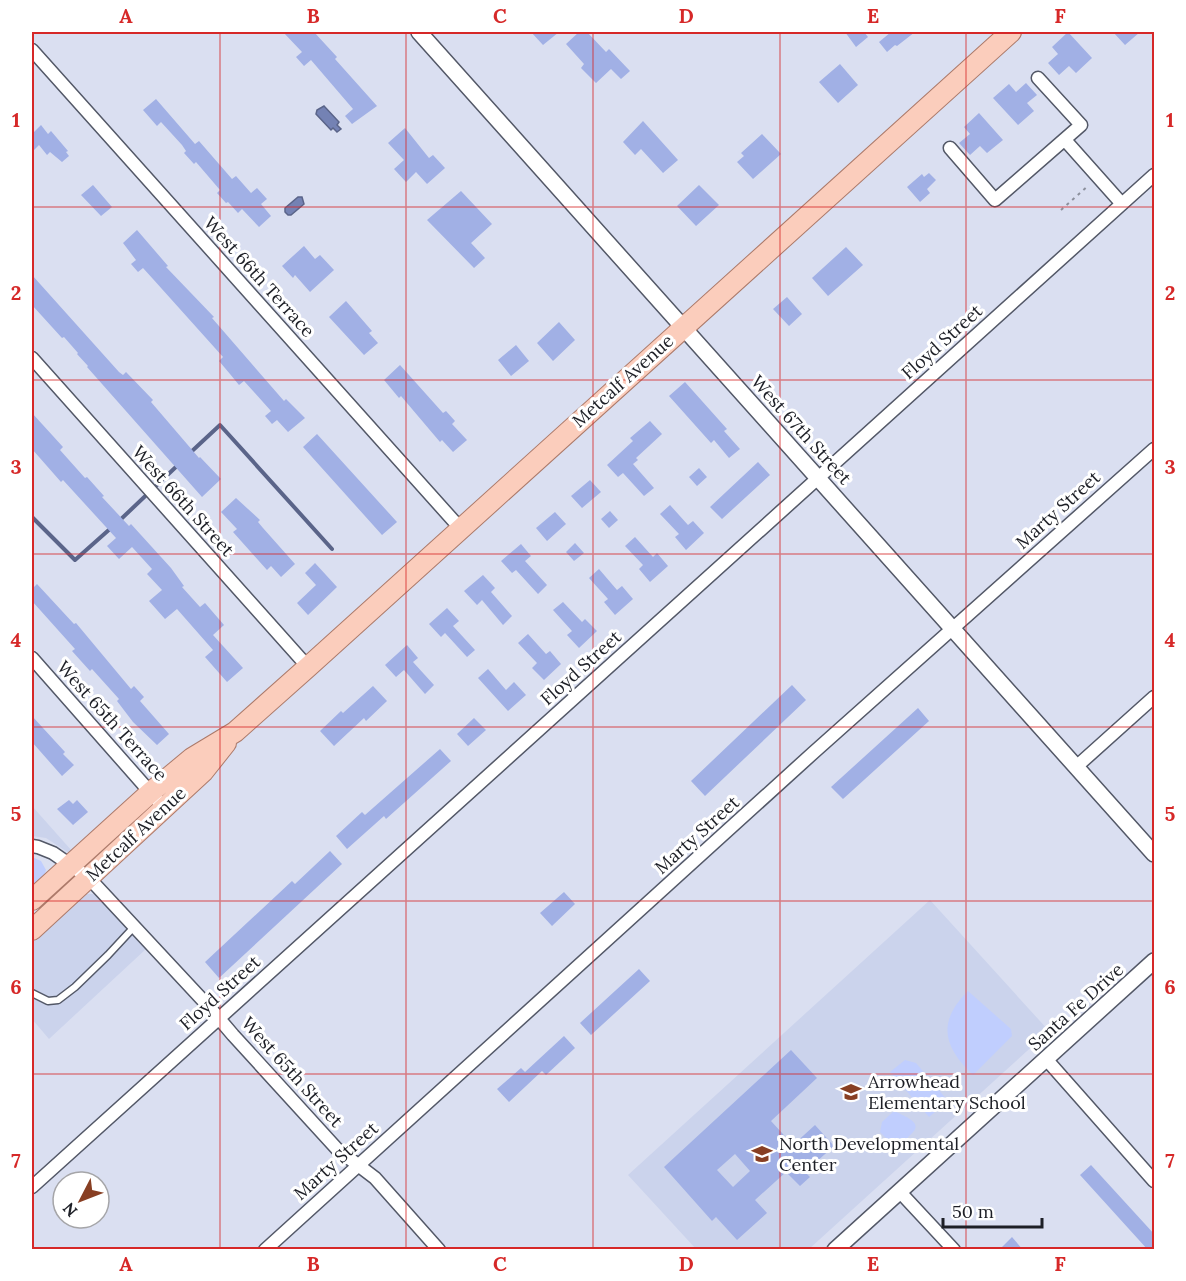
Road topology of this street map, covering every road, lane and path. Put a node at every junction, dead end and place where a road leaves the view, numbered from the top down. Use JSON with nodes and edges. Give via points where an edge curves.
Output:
{"nodes":[{"id":1,"x":419,"y":32,"type":"edge"},
{"id":2,"x":1011,"y":32,"type":"edge"},
{"id":3,"x":32,"y":50,"type":"edge"},
{"id":4,"x":1038,"y":78,"type":"dead end"},
{"id":5,"x":1065,"y":140,"type":"junction"},
{"id":6,"x":950,"y":148,"type":"dead end"},
{"id":7,"x":1155,"y":175,"type":"edge"},
{"id":8,"x":1098,"y":177,"type":"junction"},
{"id":9,"x":1122,"y":204,"type":"junction"},
{"id":10,"x":1061,"y":210,"type":"dead end"},
{"id":11,"x":683,"y":327,"type":"junction"},
{"id":12,"x":32,"y":358,"type":"edge"},
{"id":13,"x":1155,"y":449,"type":"edge"},
{"id":14,"x":818,"y":478,"type":"junction"},
{"id":15,"x":460,"y":528,"type":"junction"},
{"id":16,"x":953,"y":628,"type":"junction"},
{"id":17,"x":32,"y":658,"type":"edge"},
{"id":18,"x":308,"y":667,"type":"junction"},
{"id":19,"x":1155,"y":697,"type":"edge"},
{"id":20,"x":235,"y":732,"type":"junction"},
{"id":21,"x":1076,"y":767,"type":"junction"},
{"id":22,"x":151,"y":792,"type":"junction"},
{"id":23,"x":165,"y":809,"type":"junction"},
{"id":24,"x":32,"y":846,"type":"edge"},
{"id":25,"x":1155,"y":854,"type":"edge"},
{"id":26,"x":70,"y":865,"type":"junction"},
{"id":27,"x":89,"y":878,"type":"junction"},
{"id":28,"x":32,"y":900,"type":"edge"},
{"id":29,"x":134,"y":927,"type":"junction"},
{"id":30,"x":32,"y":930,"type":"edge"},
{"id":31,"x":1155,"y":961,"type":"edge"},
{"id":32,"x":32,"y":993,"type":"edge"},
{"id":33,"x":220,"y":1018,"type":"junction"},
{"id":34,"x":1047,"y":1060,"type":"junction"},
{"id":35,"x":357,"y":1166,"type":"junction"},
{"id":36,"x":1155,"y":1181,"type":"edge"},
{"id":37,"x":32,"y":1187,"type":"edge"},
{"id":38,"x":900,"y":1192,"type":"junction"},
{"id":39,"x":265,"y":1250,"type":"edge"},
{"id":40,"x":439,"y":1250,"type":"edge"},
{"id":41,"x":835,"y":1250,"type":"edge"},
{"id":42,"x":954,"y":1250,"type":"edge"}],
"edges":[{"from":1,"to":11,"type":"street","name":"West 67th Street"},
{"from":2,"to":11,"type":"main road","name":"Metcalf Avenue"},
{"from":3,"to":15,"type":"street","name":"West 66th Terrace"},
{"from":4,"to":5,"type":"street","via":[[1081,125]]},
{"from":5,"to":6,"type":"street","via":[[995,200]]},
{"from":5,"to":8,"type":"street"},
{"from":7,"to":9,"type":"street","name":"Floyd Street"},
{"from":8,"to":9,"type":"street"},
{"from":8,"to":10,"type":"path"},
{"from":9,"to":14,"type":"street","name":"Floyd Street"},
{"from":11,"to":14,"type":"street","name":"West 67th Street"},
{"from":11,"to":15,"type":"main road","name":"Metcalf Avenue"},
{"from":12,"to":18,"type":"street","name":"West 66th Street"},
{"from":13,"to":16,"type":"street","name":"Marty Street"},
{"from":14,"to":16,"type":"street","name":"West 67th Street"},
{"from":14,"to":33,"type":"street","name":"Floyd Street"},
{"from":15,"to":18,"type":"main road","name":"Metcalf Avenue"},
{"from":16,"to":21,"type":"street","name":"West 67th Street"},
{"from":16,"to":35,"type":"street","name":"Marty Street"},
{"from":17,"to":22,"type":"street","name":"West 65th Terrace"},
{"from":18,"to":20,"type":"main road","name":"Metcalf Avenue"},
{"from":19,"to":21,"type":"street"},
{"from":20,"to":22,"type":"main road","name":"Metcalf Avenue","via":[[192,759]]},
{"from":20,"to":23,"type":"main road","name":"Metcalf Avenue","via":[[203,772]]},
{"from":21,"to":25,"type":"street","name":"West 67th Street"},
{"from":22,"to":23,"type":"street","name":"West 65th Terrace"},
{"from":22,"to":26,"type":"main road","name":"Metcalf Avenue"},
{"from":23,"to":27,"type":"main road","name":"Metcalf Avenue"},
{"from":24,"to":26,"type":"street","name":"West 65th Street"},
{"from":26,"to":27,"type":"street","name":"West 65th Street"},
{"from":26,"to":28,"type":"main road","name":"Metcalf Avenue"},
{"from":27,"to":29,"type":"street","name":"West 65th Street"},
{"from":27,"to":30,"type":"main road","name":"Metcalf Avenue"},
{"from":29,"to":32,"type":"lane","via":[[58,1000],[48,1001]]},
{"from":29,"to":33,"type":"street","name":"West 65th Street"},
{"from":31,"to":34,"type":"street","name":"Santa Fe Drive"},
{"from":33,"to":35,"type":"street","name":"West 65th Street","via":[[337,1149]]},
{"from":33,"to":37,"type":"street","name":"Floyd Street"},
{"from":34,"to":36,"type":"street"},
{"from":34,"to":38,"type":"street","name":"Santa Fe Drive"},
{"from":35,"to":39,"type":"street","name":"Marty Street"},
{"from":35,"to":40,"type":"street","name":"West 65th Street","via":[[375,1178]]},
{"from":38,"to":41,"type":"street","name":"Santa Fe Drive"},
{"from":38,"to":42,"type":"street"}]}
